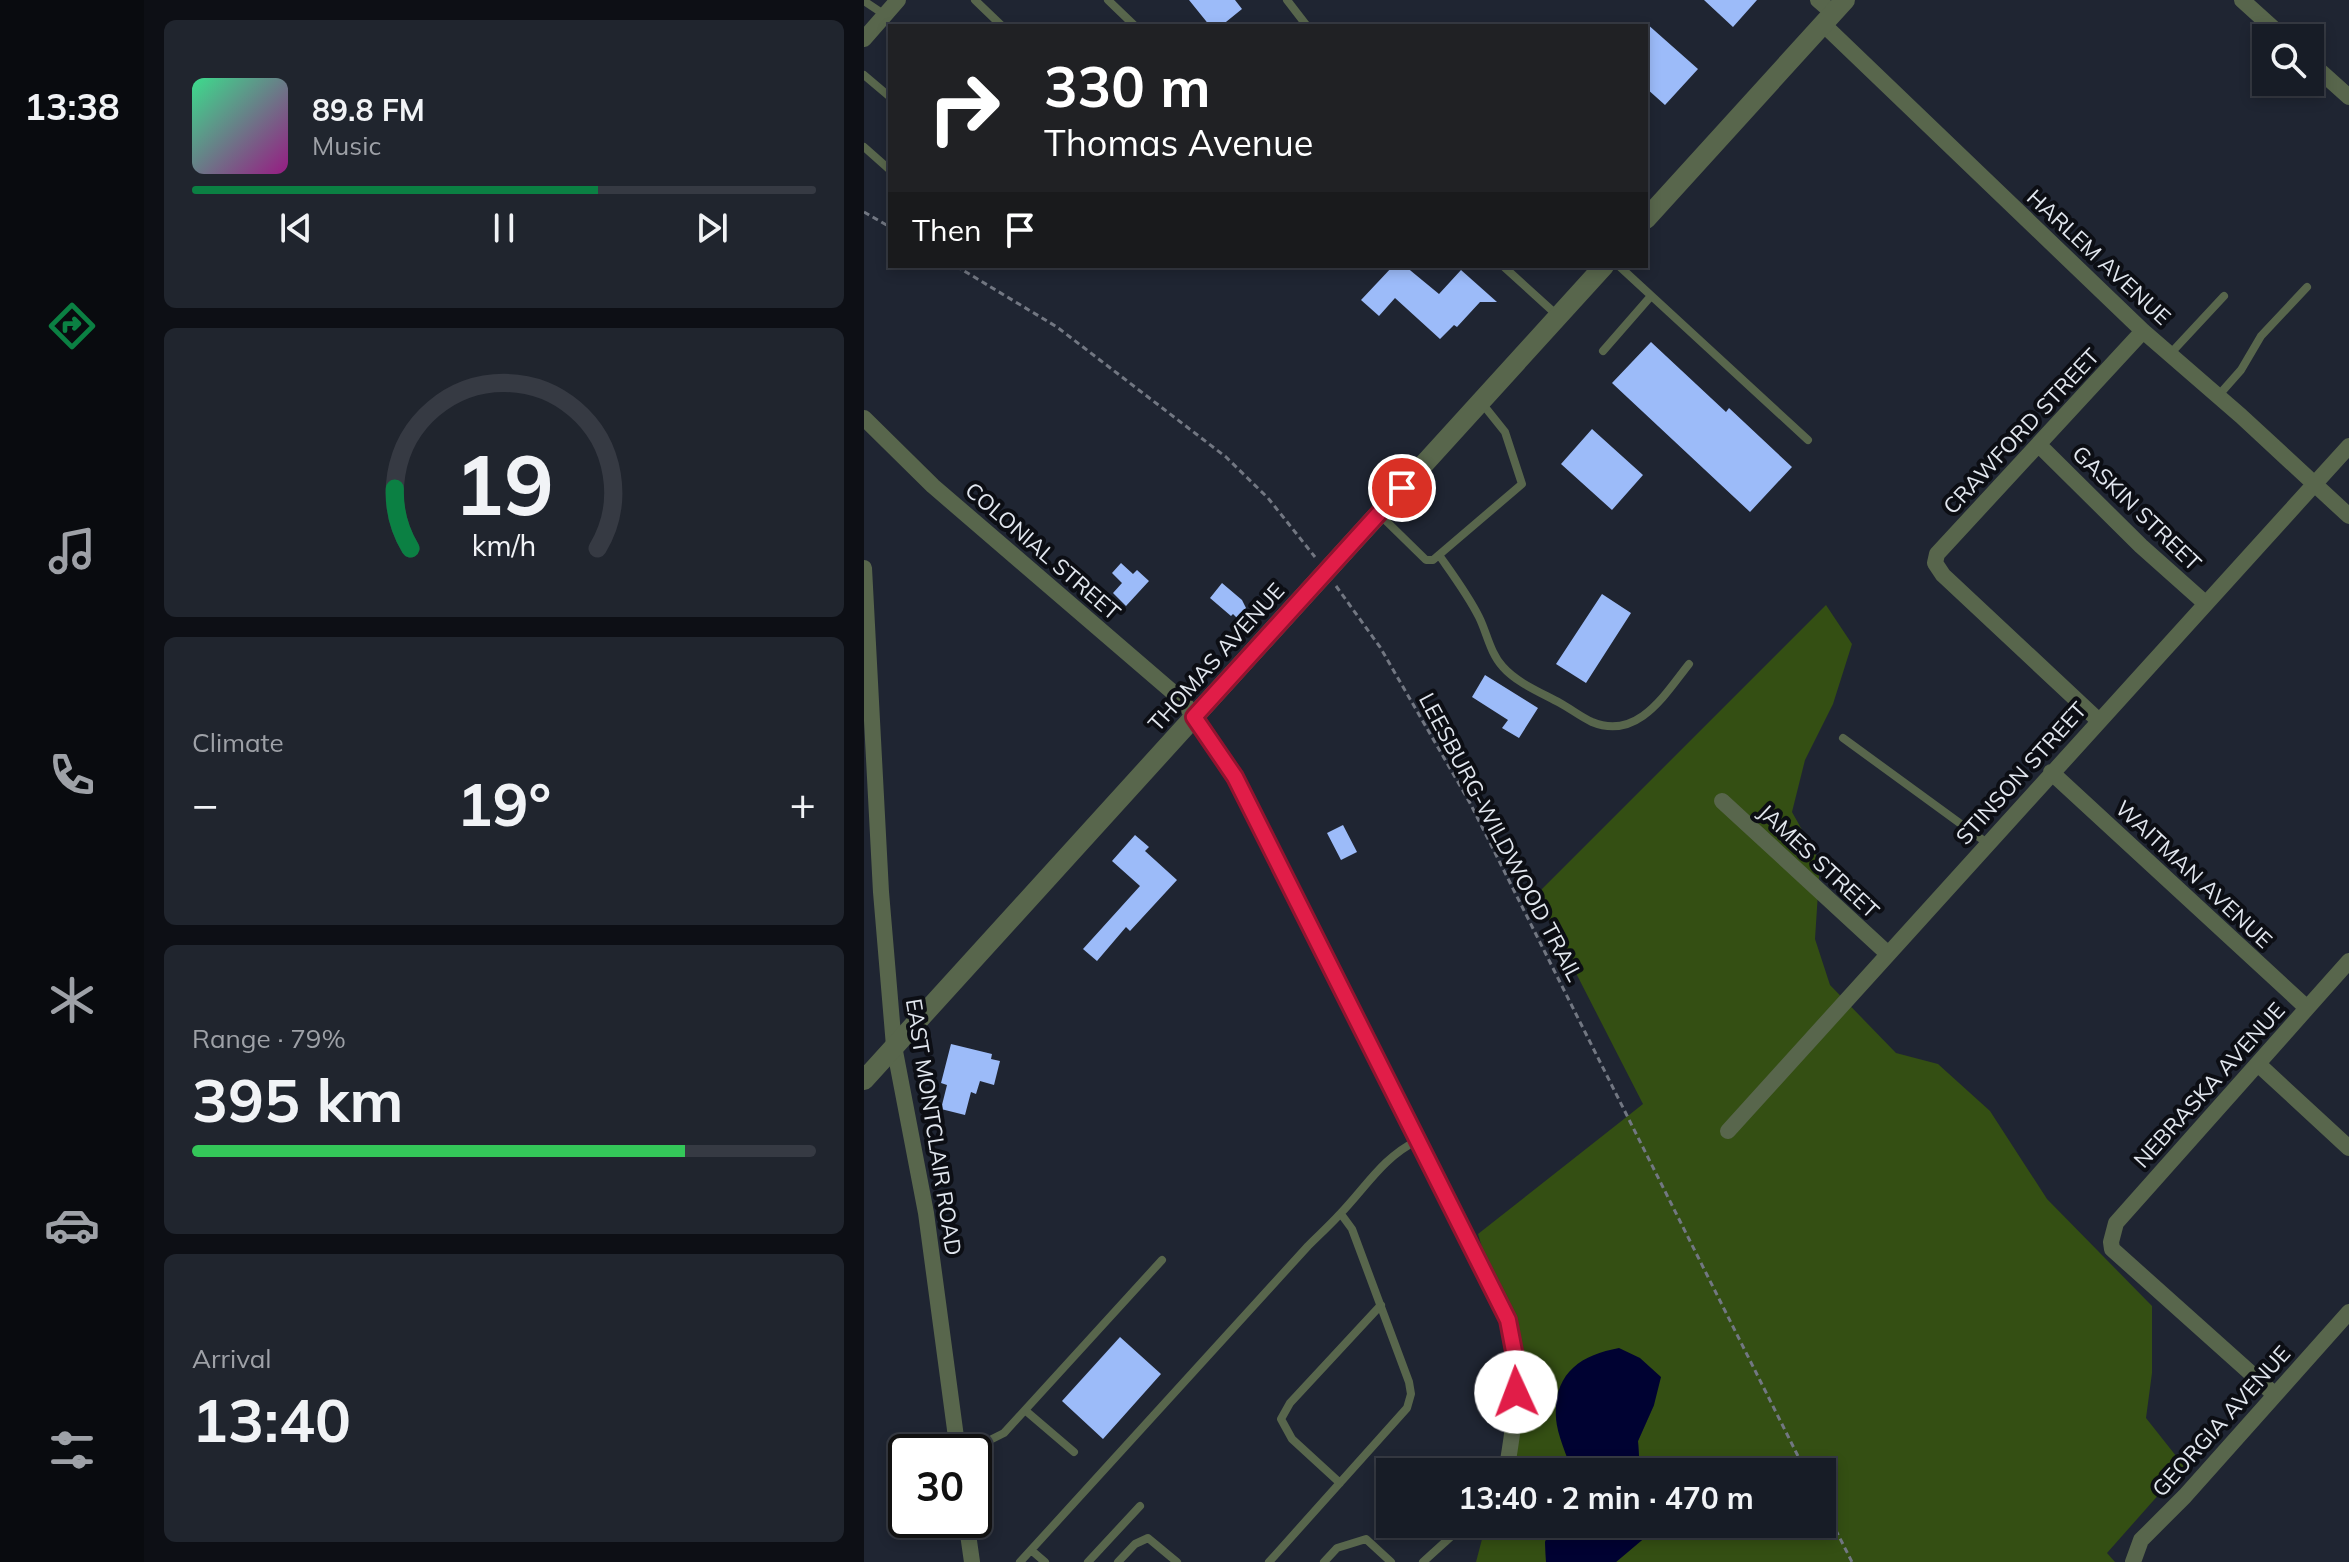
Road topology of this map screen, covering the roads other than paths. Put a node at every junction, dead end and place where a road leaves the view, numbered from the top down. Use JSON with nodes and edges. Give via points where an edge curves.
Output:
{"nodes":[{"id":1,"x":898,"y":0,"type":"edge"},
{"id":2,"x":975,"y":0,"type":"edge"},
{"id":3,"x":1108,"y":0,"type":"edge"},
{"id":4,"x":1287,"y":0,"type":"edge"},
{"id":5,"x":2242,"y":0,"type":"edge"},
{"id":6,"x":864,"y":1,"type":"edge"},
{"id":7,"x":1830,"y":9,"type":"edge"},
{"id":8,"x":885,"y":15,"type":"junction"},
{"id":9,"x":1000,"y":24,"type":"edge"},
{"id":10,"x":1133,"y":24,"type":"edge"},
{"id":11,"x":1305,"y":24,"type":"edge"},
{"id":12,"x":2269,"y":24,"type":"edge"},
{"id":13,"x":864,"y":39,"type":"edge"},
{"id":14,"x":864,"y":75,"type":"edge"},
{"id":15,"x":2324,"y":75,"type":"edge"},
{"id":16,"x":888,"y":95,"type":"edge"},
{"id":17,"x":2349,"y":97,"type":"edge"},
{"id":18,"x":864,"y":147,"type":"edge"},
{"id":19,"x":888,"y":168,"type":"edge"},
{"id":20,"x":1648,"y":217,"type":"edge"},
{"id":21,"x":1505,"y":268,"type":"edge"},
{"id":22,"x":1602,"y":268,"type":"edge"},
{"id":23,"x":1621,"y":268,"type":"edge"},
{"id":24,"x":2307,"y":287,"type":"dead end"},
{"id":25,"x":1651,"y":296,"type":"junction"},
{"id":26,"x":2224,"y":296,"type":"dead end"},
{"id":27,"x":1558,"y":316,"type":"junction"},
{"id":28,"x":2143,"y":331,"type":"junction"},
{"id":29,"x":1603,"y":351,"type":"dead end"},
{"id":30,"x":2170,"y":354,"type":"junction"},
{"id":31,"x":2218,"y":396,"type":"junction"},
{"id":32,"x":1480,"y":402,"type":"junction"},
{"id":33,"x":864,"y":418,"type":"edge"},
{"id":34,"x":1808,"y":440,"type":"dead end"},
{"id":35,"x":2039,"y":445,"type":"junction"},
{"id":36,"x":2349,"y":446,"type":"edge"},
{"id":37,"x":2315,"y":484,"type":"junction"},
{"id":38,"x":1379,"y":514,"type":"junction"},
{"id":39,"x":2349,"y":516,"type":"edge"},
{"id":40,"x":1439,"y":555,"type":"junction"},
{"id":41,"x":864,"y":568,"type":"edge"},
{"id":42,"x":2205,"y":603,"type":"junction"},
{"id":43,"x":1689,"y":664,"type":"dead end"},
{"id":44,"x":1194,"y":717,"type":"junction"},
{"id":45,"x":2098,"y":720,"type":"junction"},
{"id":46,"x":1843,"y":738,"type":"dead end"},
{"id":47,"x":2051,"y":772,"type":"junction"},
{"id":48,"x":1722,"y":801,"type":"dead end"},
{"id":49,"x":1987,"y":843,"type":"junction"},
{"id":50,"x":1887,"y":953,"type":"junction"},
{"id":51,"x":2349,"y":961,"type":"edge"},
{"id":52,"x":2307,"y":1008,"type":"junction"},
{"id":53,"x":894,"y":1046,"type":"junction"},
{"id":54,"x":2258,"y":1064,"type":"junction"},
{"id":55,"x":864,"y":1080,"type":"edge"},
{"id":56,"x":1728,"y":1131,"type":"dead end"},
{"id":57,"x":1418,"y":1140,"type":"junction"},
{"id":58,"x":2349,"y":1148,"type":"edge"},
{"id":59,"x":1341,"y":1214,"type":"junction"},
{"id":60,"x":1162,"y":1260,"type":"dead end"},
{"id":61,"x":1381,"y":1305,"type":"junction"},
{"id":62,"x":2349,"y":1312,"type":"edge"},
{"id":63,"x":2274,"y":1394,"type":"junction"},
{"id":64,"x":1026,"y":1411,"type":"junction"},
{"id":65,"x":956,"y":1434,"type":"edge"},
{"id":66,"x":992,"y":1439,"type":"edge"},
{"id":67,"x":1074,"y":1452,"type":"dead end"},
{"id":68,"x":1508,"y":1458,"type":"edge"},
{"id":69,"x":1340,"y":1483,"type":"junction"},
{"id":70,"x":1140,"y":1506,"type":"dead end"},
{"id":71,"x":969,"y":1538,"type":"edge"},
{"id":72,"x":1449,"y":1538,"type":"edge"},
{"id":73,"x":1031,"y":1550,"type":"junction"},
{"id":74,"x":972,"y":1562,"type":"edge"},
{"id":75,"x":1020,"y":1562,"type":"edge"},
{"id":76,"x":1045,"y":1562,"type":"edge"},
{"id":77,"x":1088,"y":1562,"type":"edge"},
{"id":78,"x":1118,"y":1562,"type":"edge"},
{"id":79,"x":1177,"y":1562,"type":"edge"},
{"id":80,"x":1269,"y":1562,"type":"edge"},
{"id":81,"x":1324,"y":1562,"type":"edge"},
{"id":82,"x":1391,"y":1562,"type":"edge"},
{"id":83,"x":1423,"y":1562,"type":"edge"},
{"id":84,"x":2133,"y":1562,"type":"edge"}],
"edges":[{"from":1,"to":8,"type":"street"},
{"from":2,"to":9,"type":"lane"},
{"from":3,"to":10,"type":"lane"},
{"from":4,"to":11,"type":"lane"},
{"from":5,"to":12,"type":"street"},
{"from":6,"to":8,"type":"lane"},
{"from":7,"to":20,"type":"street"},
{"from":7,"to":28,"type":"street","name":"HARLEM AVENUE"},
{"from":8,"to":13,"type":"street"},
{"from":14,"to":16,"type":"lane"},
{"from":15,"to":17,"type":"street"},
{"from":18,"to":19,"type":"lane"},
{"from":21,"to":27,"type":"lane"},
{"from":22,"to":27,"type":"street","name":"THOMAS AVENUE"},
{"from":23,"to":25,"type":"lane"},
{"from":24,"to":31,"type":"lane","via":[[2261,336]]},
{"from":25,"to":29,"type":"lane"},
{"from":25,"to":34,"type":"lane"},
{"from":26,"to":30,"type":"lane"},
{"from":27,"to":32,"type":"street","name":"THOMAS AVENUE"},
{"from":28,"to":30,"type":"street","name":"HARLEM AVENUE"},
{"from":28,"to":35,"type":"street","name":"CRAWFORD STREET"},
{"from":30,"to":31,"type":"street","name":"HARLEM AVENUE"},
{"from":31,"to":37,"type":"street","name":"HARLEM AVENUE"},
{"from":32,"to":38,"type":"street","name":"THOMAS AVENUE"},
{"from":32,"to":40,"type":"lane","via":[[1505,432],[1522,484]]},
{"from":33,"to":44,"type":"street","name":"COLONIAL STREET","via":[[933,486],[1183,701]]},
{"from":35,"to":42,"type":"street","name":"GASKIN STREET"},
{"from":35,"to":45,"type":"street","name":"CRAWFORD STREET","via":[[1937,554],[1935,563]]},
{"from":36,"to":37,"type":"street","name":"STINSON STREET"},
{"from":37,"to":39,"type":"street","name":"HARLEM AVENUE"},
{"from":37,"to":42,"type":"street","name":"STINSON STREET"},
{"from":38,"to":40,"type":"lane","via":[[1426,560]]},
{"from":38,"to":44,"type":"street","name":"THOMAS AVENUE"},
{"from":40,"to":43,"type":"lane","via":[[1469,599],[1503,668],[1594,722],[1617,727],[1639,721]]},
{"from":41,"to":53,"type":"street","name":"EAST MONTCLAIR ROAD"},
{"from":42,"to":45,"type":"street","name":"STINSON STREET"},
{"from":44,"to":53,"type":"street","name":"THOMAS AVENUE"},
{"from":44,"to":57,"type":"street","name":"COLONIAL STREET","via":[[1235,777]]},
{"from":45,"to":47,"type":"street","name":"STINSON STREET"},
{"from":46,"to":49,"type":"lane"},
{"from":47,"to":49,"type":"street","name":"STINSON STREET"},
{"from":47,"to":52,"type":"street","name":"WAITMAN AVENUE"},
{"from":48,"to":50,"type":"street","name":"JAMES STREET"},
{"from":49,"to":50,"type":"street","name":"STINSON STREET"},
{"from":50,"to":56,"type":"street","name":"STINSON STREET"},
{"from":51,"to":52,"type":"street","name":"NEBRASKA AVENUE"},
{"from":52,"to":54,"type":"street","name":"NEBRASKA AVENUE"},
{"from":53,"to":55,"type":"street","name":"THOMAS AVENUE"},
{"from":53,"to":65,"type":"street","name":"EAST MONTCLAIR ROAD","via":[[926,1213]]},
{"from":54,"to":58,"type":"street"},
{"from":54,"to":63,"type":"street","name":"NEBRASKA AVENUE","via":[[2116,1223],[2111,1242],[2112,1249]]},
{"from":57,"to":59,"type":"lane","via":[[1387,1159]]},
{"from":57,"to":68,"type":"street","name":"COLONIAL STREET","via":[[1508,1320],[1516,1392]]},
{"from":59,"to":61,"type":"lane","via":[[1352,1229]]},
{"from":59,"to":73,"type":"lane"},
{"from":60,"to":64,"type":"lane"},
{"from":61,"to":69,"type":"lane","via":[[1411,1394],[1407,1408]]},
{"from":61,"to":69,"type":"lane","via":[[1281,1419],[1292,1439]]},
{"from":62,"to":63,"type":"street","name":"GEORGIA AVENUE"},
{"from":63,"to":84,"type":"street","name":"GEORGIA AVENUE","via":[[2141,1540]]},
{"from":64,"to":66,"type":"lane"},
{"from":64,"to":67,"type":"lane"},
{"from":69,"to":80,"type":"lane"},
{"from":70,"to":77,"type":"lane"},
{"from":71,"to":74,"type":"street"},
{"from":72,"to":83,"type":"lane"},
{"from":73,"to":75,"type":"lane"},
{"from":73,"to":76,"type":"lane"},
{"from":78,"to":79,"type":"lane","via":[[1148,1538]]},
{"from":81,"to":82,"type":"lane","via":[[1337,1548],[1366,1539]]}]}
